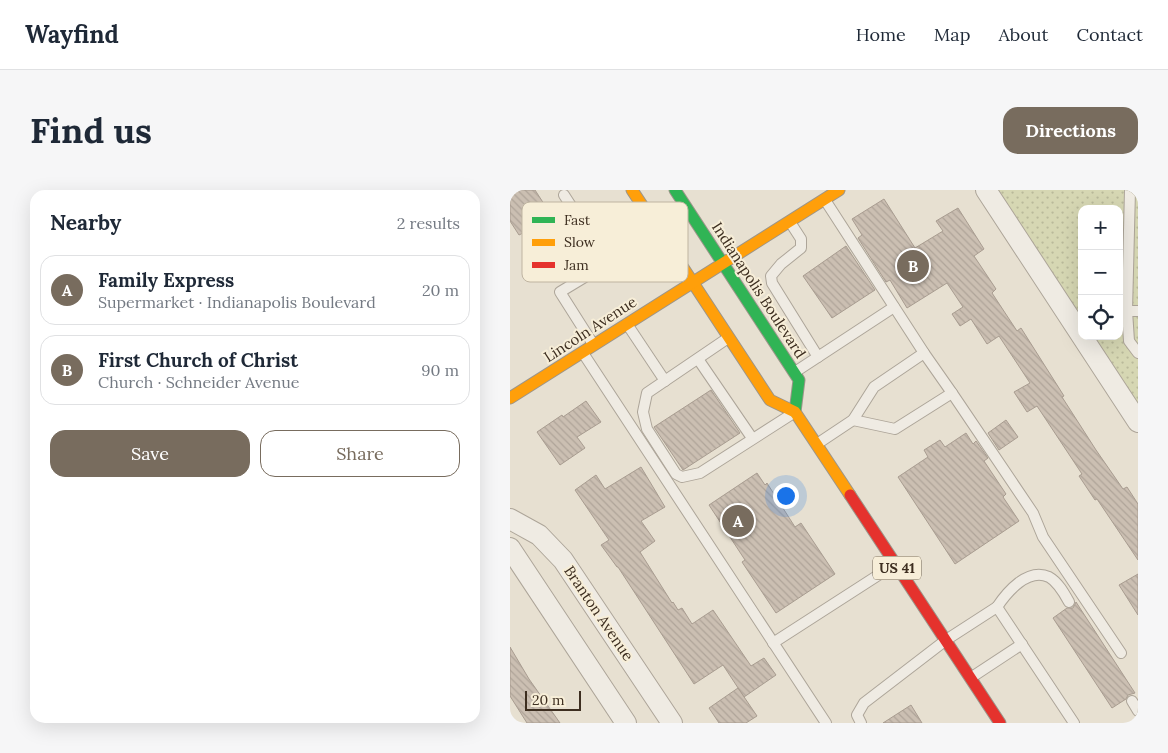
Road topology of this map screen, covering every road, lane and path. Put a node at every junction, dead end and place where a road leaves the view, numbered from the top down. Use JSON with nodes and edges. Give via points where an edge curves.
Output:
{"nodes":[{"id":1,"x":632,"y":190,"type":"edge"},
{"id":2,"x":676,"y":190,"type":"edge"},
{"id":3,"x":839,"y":190,"type":"edge"},
{"id":4,"x":986,"y":190,"type":"edge"},
{"id":5,"x":564,"y":195,"type":"dead end"},
{"id":6,"x":1132,"y":196,"type":"edge"},
{"id":7,"x":825,"y":199,"type":"junction"},
{"id":8,"x":569,"y":202,"type":"edge"},
{"id":9,"x":640,"y":202,"type":"edge"},
{"id":10,"x":684,"y":202,"type":"edge"},
{"id":11,"x":688,"y":209,"type":"edge"},
{"id":12,"x":790,"y":221,"type":"junction"},
{"id":13,"x":1133,"y":257,"type":"edge"},
{"id":14,"x":723,"y":263,"type":"junction"},
{"id":15,"x":688,"y":276,"type":"edge"},
{"id":16,"x":577,"y":282,"type":"edge"},
{"id":17,"x":692,"y":282,"type":"junction"},
{"id":18,"x":894,"y":307,"type":"junction"},
{"id":19,"x":1127,"y":311,"type":"junction"},
{"id":20,"x":1138,"y":312,"type":"edge"},
{"id":21,"x":627,"y":323,"type":"junction"},
{"id":22,"x":729,"y":338,"type":"junction"},
{"id":23,"x":593,"y":345,"type":"junction"},
{"id":24,"x":582,"y":352,"type":"junction"},
{"id":25,"x":1138,"y":352,"type":"edge"},
{"id":26,"x":924,"y":354,"type":"junction"},
{"id":27,"x":818,"y":356,"type":"junction"},
{"id":28,"x":698,"y":359,"type":"junction"},
{"id":29,"x":794,"y":372,"type":"junction"},
{"id":30,"x":665,"y":381,"type":"junction"},
{"id":31,"x":952,"y":393,"type":"junction"},
{"id":32,"x":510,"y":398,"type":"edge"},
{"id":33,"x":794,"y":412,"type":"junction"},
{"id":34,"x":854,"y":420,"type":"junction"},
{"id":35,"x":1138,"y":422,"type":"edge"},
{"id":36,"x":752,"y":438,"type":"junction"},
{"id":37,"x":816,"y":445,"type":"junction"},
{"id":38,"x":510,"y":519,"type":"edge"},
{"id":39,"x":510,"y":548,"type":"edge"},
{"id":40,"x":895,"y":565,"type":"junction"},
{"id":41,"x":1069,"y":602,"type":"dead end"},
{"id":42,"x":997,"y":607,"type":"junction"},
{"id":43,"x":946,"y":640,"type":"junction"},
{"id":44,"x":773,"y":643,"type":"junction"},
{"id":45,"x":1022,"y":644,"type":"junction"},
{"id":46,"x":1121,"y":653,"type":"dead end"},
{"id":47,"x":971,"y":678,"type":"junction"},
{"id":48,"x":1132,"y":701,"type":"dead end"},
{"id":49,"x":1138,"y":711,"type":"edge"},
{"id":50,"x":626,"y":723,"type":"edge"},
{"id":51,"x":672,"y":723,"type":"edge"},
{"id":52,"x":826,"y":723,"type":"edge"},
{"id":53,"x":861,"y":723,"type":"edge"},
{"id":54,"x":1000,"y":723,"type":"edge"},
{"id":55,"x":1074,"y":723,"type":"edge"}],
"edges":[{"from":1,"to":9,"type":"main road","number":"US 41"},
{"from":2,"to":10,"type":"main road","name":"Indianapolis Boulevard"},
{"from":3,"to":7,"type":"main road","name":"Lincoln Avenue"},
{"from":4,"to":35,"type":"street"},
{"from":5,"to":8,"type":"lane"},
{"from":6,"to":13,"type":"lane"},
{"from":7,"to":12,"type":"main road","name":"Lincoln Avenue"},
{"from":7,"to":18,"type":"lane"},
{"from":11,"to":14,"type":"main road","name":"Indianapolis Boulevard"},
{"from":12,"to":14,"type":"main road","name":"Lincoln Avenue"},
{"from":12,"to":27,"type":"lane","via":[[801,239],[801,248],[780,264],[771,276],[772,283]]},
{"from":13,"to":19,"type":"lane"},
{"from":14,"to":17,"type":"main road","name":"Lincoln Avenue"},
{"from":14,"to":29,"type":"main road","name":"Indianapolis Boulevard"},
{"from":15,"to":17,"type":"main road","number":"US 41"},
{"from":16,"to":23,"type":"lane","via":[[560,292]]},
{"from":17,"to":21,"type":"main road","name":"Lincoln Avenue"},
{"from":17,"to":22,"type":"main road","number":"US 41"},
{"from":18,"to":26,"type":"lane"},
{"from":18,"to":27,"type":"lane"},
{"from":19,"to":20,"type":"lane"},
{"from":19,"to":25,"type":"lane","via":[[1129,341]]},
{"from":21,"to":23,"type":"main road","name":"Lincoln Avenue"},
{"from":21,"to":30,"type":"lane"},
{"from":22,"to":28,"type":"lane"},
{"from":22,"to":33,"type":"main road","number":"US 41","via":[[770,400]]},
{"from":23,"to":24,"type":"main road","name":"Lincoln Avenue"},
{"from":24,"to":32,"type":"main road","name":"Lincoln Avenue"},
{"from":24,"to":44,"type":"lane"},
{"from":26,"to":31,"type":"lane"},
{"from":26,"to":34,"type":"lane","via":[[874,387]]},
{"from":27,"to":29,"type":"lane"},
{"from":28,"to":30,"type":"lane"},
{"from":28,"to":36,"type":"lane"},
{"from":29,"to":33,"type":"main road","name":"Indianapolis Boulevard","via":[[799,380]]},
{"from":30,"to":36,"type":"lane","via":[[647,393],[643,412],[647,429],[676,474],[682,477],[700,473]]},
{"from":31,"to":34,"type":"lane","via":[[895,429]]},
{"from":31,"to":46,"type":"lane","via":[[1032,513],[1043,538]]},
{"from":33,"to":36,"type":"lane"},
{"from":33,"to":37,"type":"main road","number":"US 41"},
{"from":34,"to":37,"type":"lane"},
{"from":37,"to":40,"type":"main road","number":"US 41"},
{"from":38,"to":51,"type":"street","name":"Branton Avenue","via":[[539,535],[563,560]]},
{"from":39,"to":50,"type":"street"},
{"from":40,"to":43,"type":"main road","number":"US 41"},
{"from":40,"to":44,"type":"lane"},
{"from":41,"to":42,"type":"lane","via":[[1048,577],[1036,575],[1018,583]]},
{"from":42,"to":43,"type":"lane"},
{"from":42,"to":45,"type":"lane"},
{"from":43,"to":47,"type":"main road","number":"US 41"},
{"from":43,"to":53,"type":"lane","via":[[864,703],[857,715]]},
{"from":44,"to":52,"type":"lane"},
{"from":45,"to":47,"type":"lane"},
{"from":45,"to":55,"type":"lane"},
{"from":47,"to":54,"type":"main road","number":"US 41"},
{"from":48,"to":49,"type":"lane"}]}
